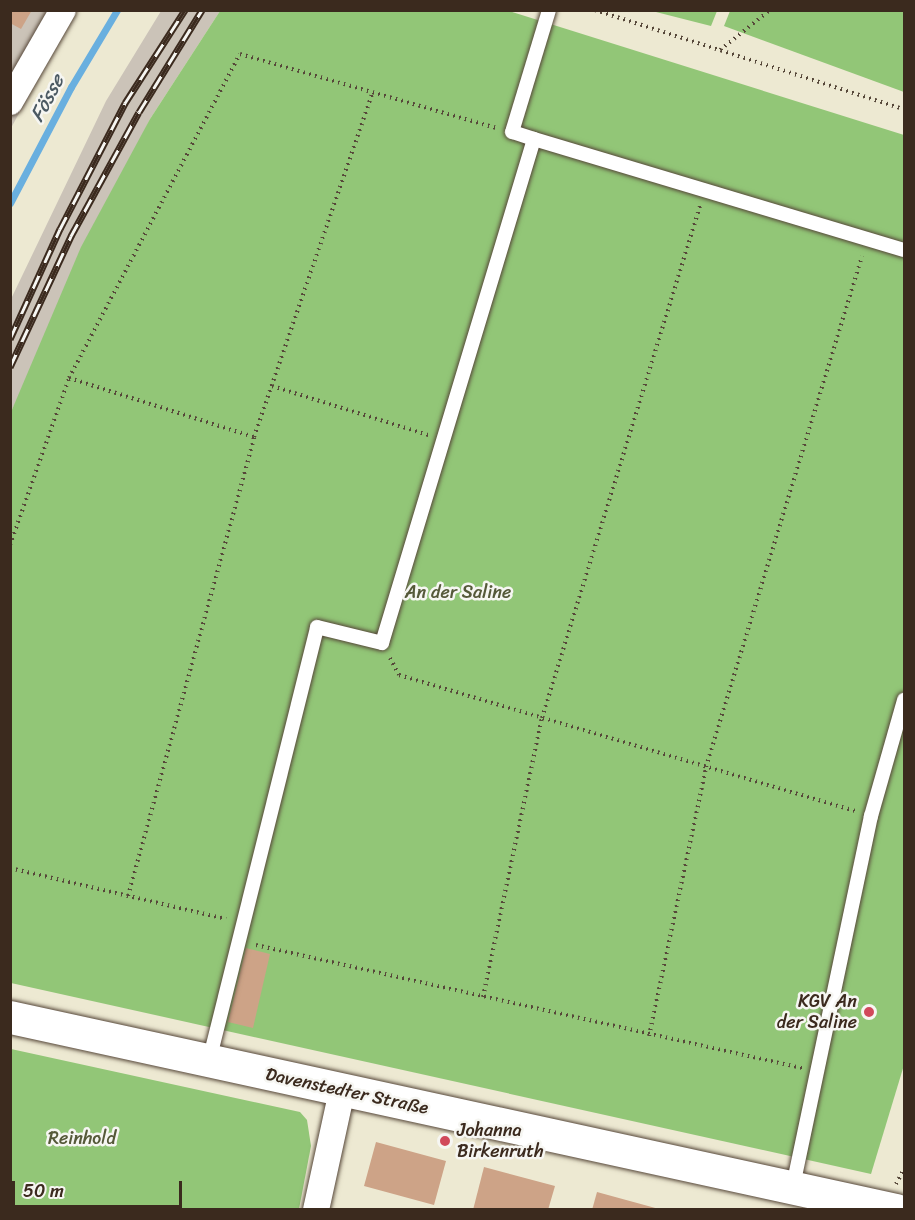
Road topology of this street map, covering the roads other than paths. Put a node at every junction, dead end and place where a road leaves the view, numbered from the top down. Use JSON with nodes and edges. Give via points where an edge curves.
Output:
{"nodes":[{"id":1,"x":63,"y":10,"type":"edge"},
{"id":2,"x":549,"y":10,"type":"edge"},
{"id":3,"x":14,"y":86,"type":"edge"},
{"id":4,"x":534,"y":139,"type":"junction"},
{"id":5,"x":904,"y":250,"type":"edge"},
{"id":6,"x":904,"y":700,"type":"edge"},
{"id":7,"x":10,"y":1017,"type":"edge"},
{"id":8,"x":208,"y":1061,"type":"junction"},
{"id":9,"x":342,"y":1091,"type":"junction"},
{"id":10,"x":811,"y":1196,"type":"edge"},
{"id":11,"x":316,"y":1209,"type":"edge"},
{"id":12,"x":896,"y":1209,"type":"edge"}],
"edges":[{"from":1,"to":3,"type":"street"},
{"from":2,"to":4,"type":"lane","via":[[512,132]]},
{"from":4,"to":5,"type":"lane"},
{"from":4,"to":8,"type":"lane","via":[[382,643],[317,627]]},
{"from":6,"to":10,"type":"lane","via":[[871,816],[820,1072]]},
{"from":7,"to":8,"type":"street","name":"Davenstedter Straße"},
{"from":8,"to":9,"type":"street","name":"Davenstedter Straße"},
{"from":9,"to":10,"type":"street","name":"Davenstedter Straße"},
{"from":9,"to":11,"type":"street"},
{"from":10,"to":12,"type":"street","name":"Davenstedter Straße"}]}
